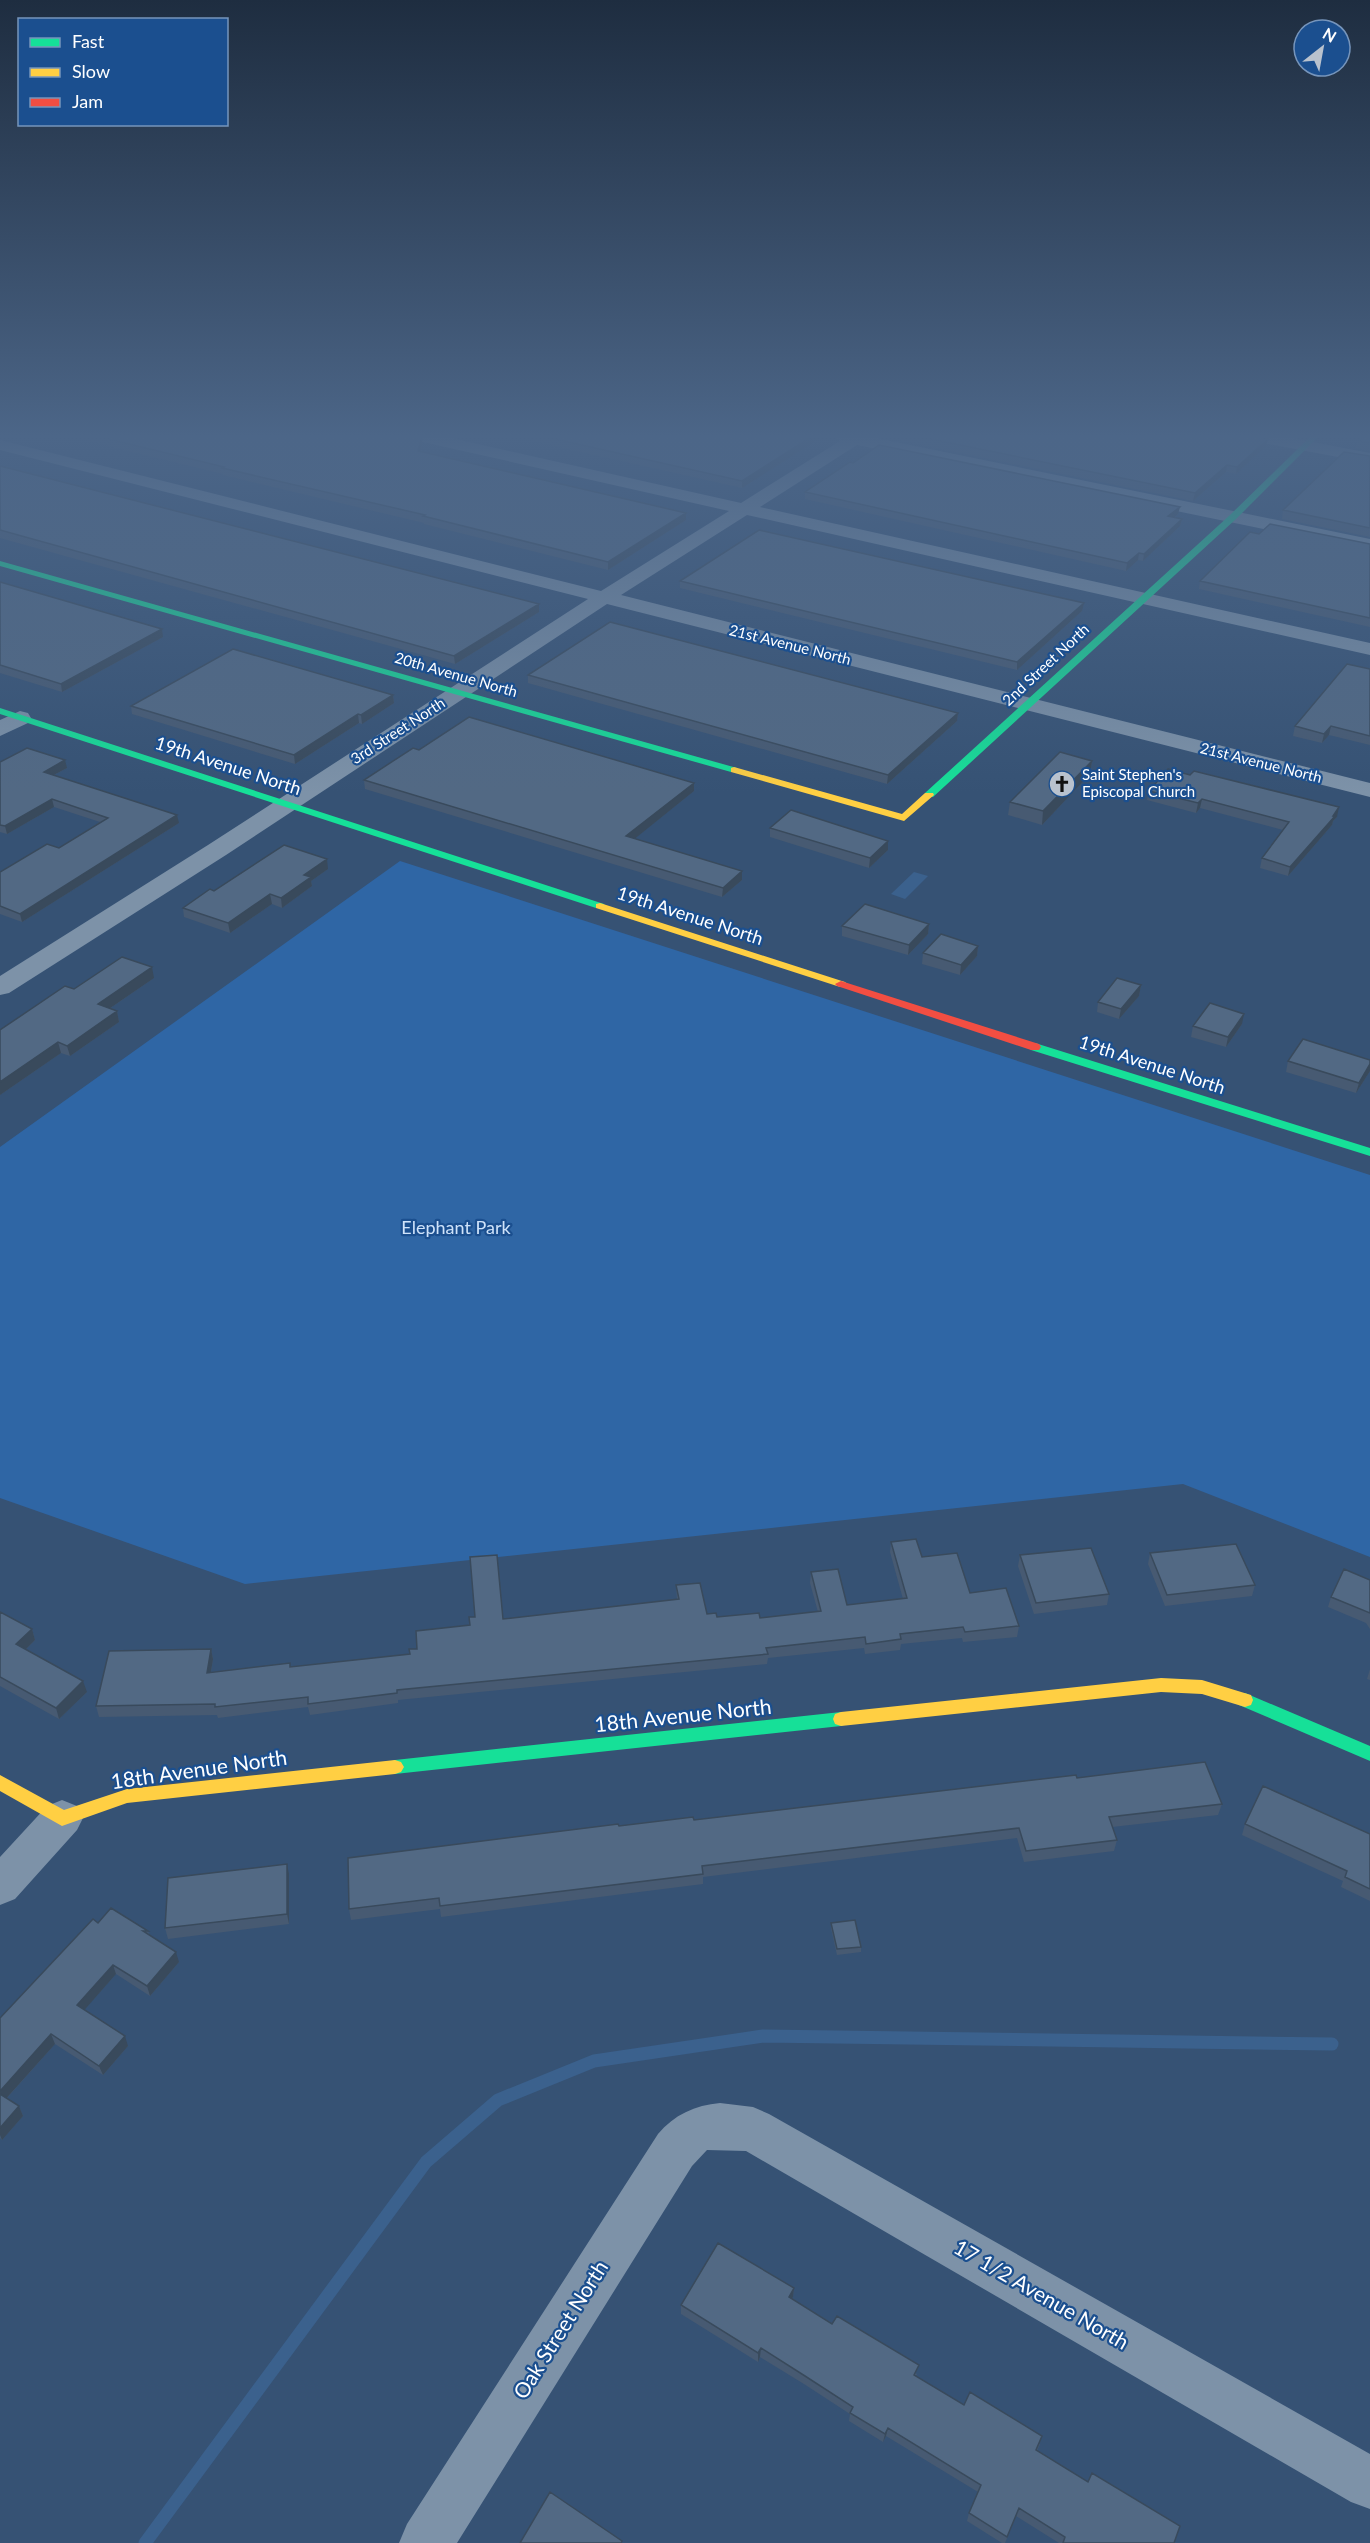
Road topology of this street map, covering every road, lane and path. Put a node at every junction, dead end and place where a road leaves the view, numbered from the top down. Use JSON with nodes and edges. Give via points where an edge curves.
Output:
{"nodes":[{"id":1,"x":436,"y":556,"type":"edge"},
{"id":2,"x":670,"y":556,"type":"edge"},
{"id":3,"x":953,"y":556,"type":"edge"},
{"id":4,"x":1190,"y":556,"type":"edge"},
{"id":5,"x":0,"y":563,"type":"edge"},
{"id":6,"x":603,"y":598,"type":"junction"},
{"id":7,"x":1142,"y":598,"type":"junction"},
{"id":8,"x":1370,"y":649,"type":"edge"},
{"id":9,"x":458,"y":692,"type":"junction"},
{"id":10,"x":1028,"y":704,"type":"junction"},
{"id":11,"x":10,"y":714,"type":"edge"},
{"id":12,"x":0,"y":729,"type":"edge"},
{"id":13,"x":1370,"y":790,"type":"edge"},
{"id":14,"x":287,"y":804,"type":"junction"},
{"id":15,"x":904,"y":818,"type":"joint"},
{"id":16,"x":0,"y":987,"type":"edge"},
{"id":17,"x":1370,"y":1152,"type":"edge"},
{"id":18,"x":1370,"y":1754,"type":"edge"},
{"id":19,"x":0,"y":1782,"type":"edge"},
{"id":20,"x":62,"y":1818,"type":"junction"},
{"id":21,"x":0,"y":1886,"type":"edge"},
{"id":22,"x":706,"y":2126,"type":"joint"},
{"id":23,"x":1370,"y":2483,"type":"edge"},
{"id":24,"x":426,"y":2543,"type":"edge"}],
"edges":[{"from":1,"to":6,"type":"street","name":"21st Avenue North"},
{"from":2,"to":6,"type":"street","name":"3rd Street North"},
{"from":3,"to":7,"type":"street"},
{"from":4,"to":7,"type":"street","name":"2nd Street North"},
{"from":5,"to":9,"type":"street","name":"20th Avenue North"},
{"from":6,"to":9,"type":"street","name":"3rd Street North"},
{"from":6,"to":10,"type":"street","name":"21st Avenue North"},
{"from":7,"to":8,"type":"street"},
{"from":7,"to":10,"type":"street","name":"2nd Street North"},
{"from":9,"to":14,"type":"street","name":"3rd Street North"},
{"from":9,"to":15,"type":"street","name":"20th Avenue North"},
{"from":10,"to":13,"type":"street","name":"21st Avenue North"},
{"from":10,"to":15,"type":"street","name":"2nd Street North"},
{"from":11,"to":12,"type":"street"},
{"from":11,"to":14,"type":"street","name":"19th Avenue North"},
{"from":14,"to":16,"type":"street","name":"3rd Street North"},
{"from":14,"to":17,"type":"street","name":"19th Avenue North"},
{"from":18,"to":20,"type":"street","name":"18th Avenue North","via":[[1242,1698],[1203,1687],[1161,1685],[127,1796]]},
{"from":19,"to":20,"type":"street"},
{"from":20,"to":21,"type":"street"},
{"from":22,"to":23,"type":"street","name":"17 1/2 Avenue North","via":[[753,2130]]},
{"from":22,"to":24,"type":"street","name":"Oak Street North","via":[[675,2150]]}]}
